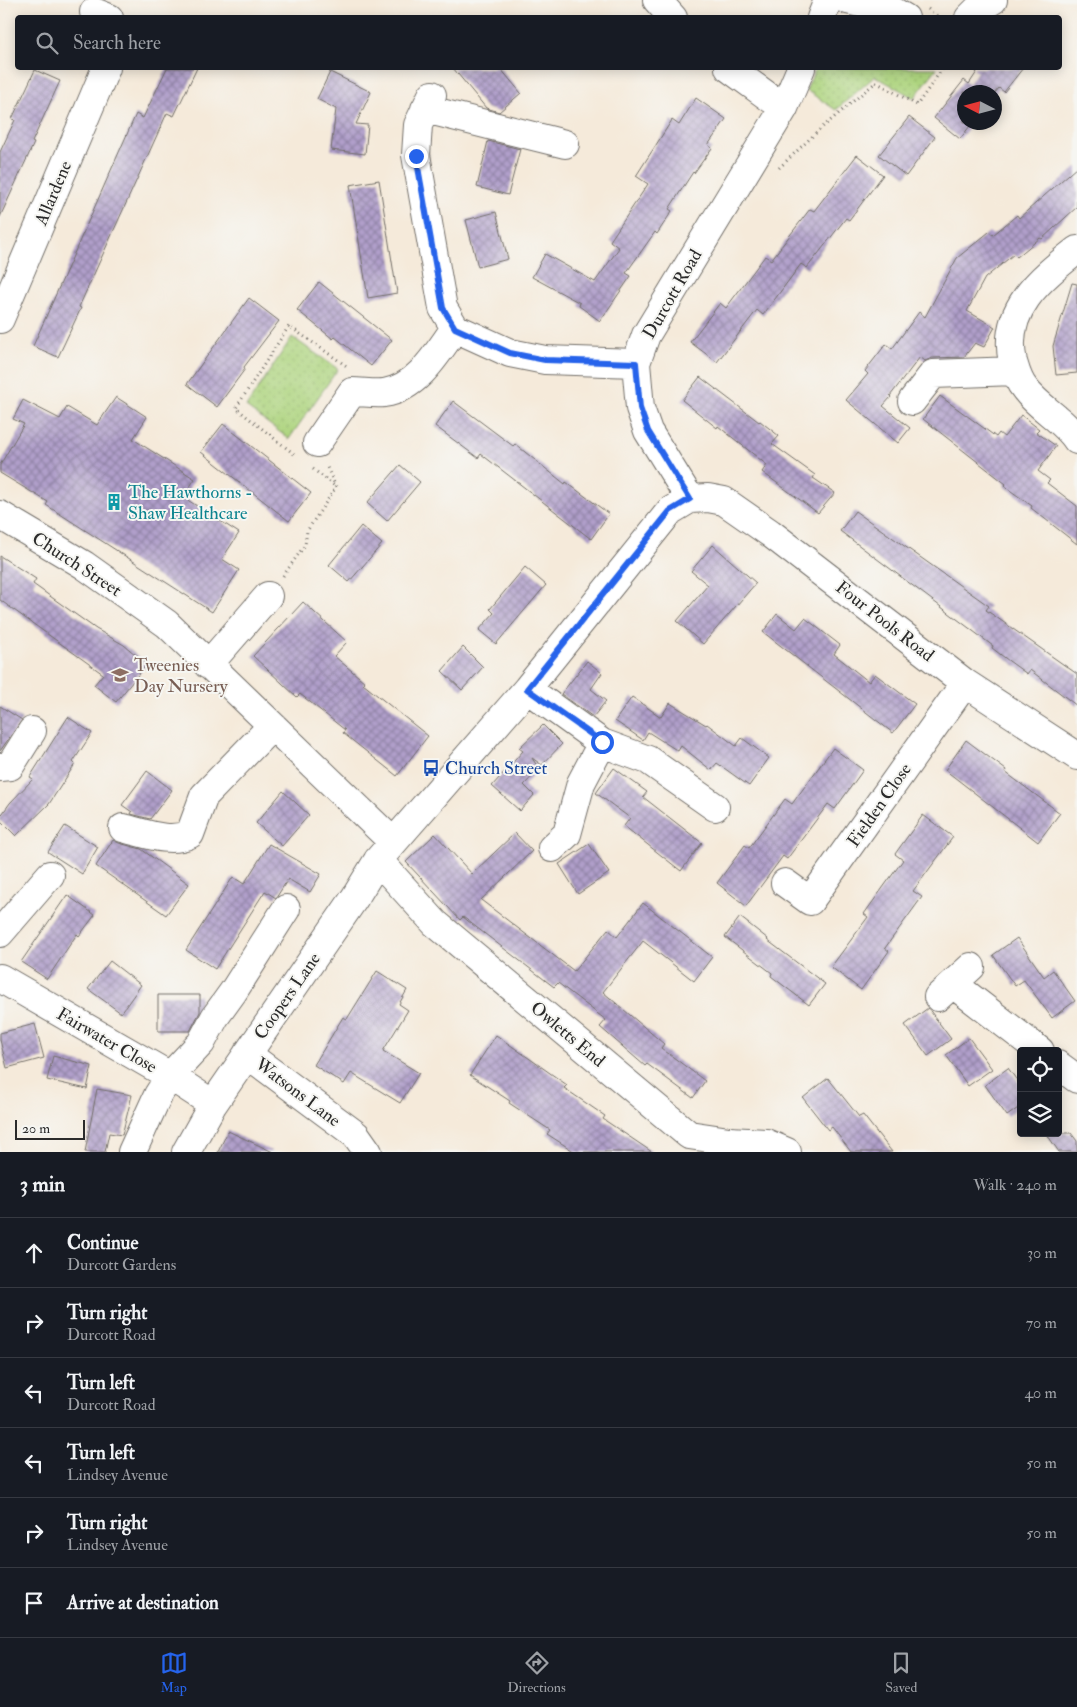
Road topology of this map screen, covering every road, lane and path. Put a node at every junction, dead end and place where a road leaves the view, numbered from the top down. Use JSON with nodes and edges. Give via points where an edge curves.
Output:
{"nodes":[{"id":1,"x":657,"y":0,"type":"edge"},
{"id":2,"x":828,"y":0,"type":"edge"},
{"id":3,"x":847,"y":0,"type":"edge"},
{"id":4,"x":993,"y":0,"type":"edge"},
{"id":5,"x":670,"y":15,"type":"edge"},
{"id":6,"x":822,"y":15,"type":"edge"},
{"id":7,"x":899,"y":15,"type":"edge"},
{"id":8,"x":972,"y":15,"type":"edge"},
{"id":9,"x":105,"y":70,"type":"edge"},
{"id":10,"x":731,"y":70,"type":"edge"},
{"id":11,"x":800,"y":70,"type":"edge"},
{"id":12,"x":941,"y":70,"type":"edge"},
{"id":13,"x":784,"y":108,"type":"junction"},
{"id":14,"x":565,"y":144,"type":"dead end"},
{"id":15,"x":775,"y":172,"type":"dead end"},
{"id":16,"x":1077,"y":250,"type":"edge"},
{"id":17,"x":0,"y":319,"type":"edge"},
{"id":18,"x":455,"y":328,"type":"junction"},
{"id":19,"x":636,"y":363,"type":"junction"},
{"id":20,"x":353,"y":371,"type":"dead end"},
{"id":21,"x":1016,"y":371,"type":"junction"},
{"id":22,"x":912,"y":401,"type":"dead end"},
{"id":23,"x":1077,"y":440,"type":"edge"},
{"id":24,"x":309,"y":456,"type":"junction"},
{"id":25,"x":336,"y":487,"type":"junction"},
{"id":26,"x":690,"y":499,"type":"junction"},
{"id":27,"x":2,"y":523,"type":"edge"},
{"id":28,"x":268,"y":596,"type":"joint"},
{"id":29,"x":208,"y":665,"type":"junction"},
{"id":30,"x":965,"y":683,"type":"junction"},
{"id":31,"x":527,"y":689,"type":"junction"},
{"id":32,"x":272,"y":726,"type":"junction"},
{"id":33,"x":32,"y":731,"type":"dead end"},
{"id":34,"x":602,"y":742,"type":"junction"},
{"id":35,"x":1077,"y":756,"type":"edge"},
{"id":36,"x":0,"y":767,"type":"edge"},
{"id":37,"x":715,"y":807,"type":"dead end"},
{"id":38,"x":123,"y":828,"type":"dead end"},
{"id":39,"x":552,"y":848,"type":"dead end"},
{"id":40,"x":385,"y":851,"type":"junction"},
{"id":41,"x":50,"y":875,"type":"dead end"},
{"id":42,"x":785,"y":883,"type":"dead end"},
{"id":43,"x":286,"y":909,"type":"dead end"},
{"id":44,"x":0,"y":933,"type":"edge"},
{"id":45,"x":0,"y":978,"type":"edge"},
{"id":46,"x":954,"y":983,"type":"dead end"},
{"id":47,"x":1035,"y":1047,"type":"edge"},
{"id":48,"x":247,"y":1054,"type":"junction"},
{"id":49,"x":1062,"y":1068,"type":"edge"},
{"id":50,"x":170,"y":1076,"type":"junction"},
{"id":51,"x":1077,"y":1079,"type":"edge"},
{"id":52,"x":213,"y":1104,"type":"junction"},
{"id":53,"x":132,"y":1152,"type":"edge"},
{"id":54,"x":186,"y":1152,"type":"edge"},
{"id":55,"x":368,"y":1152,"type":"edge"},
{"id":56,"x":786,"y":1152,"type":"edge"}],
"edges":[{"from":1,"to":5,"type":"street"},
{"from":2,"to":6,"type":"street"},
{"from":3,"to":7,"type":"street"},
{"from":4,"to":8,"type":"street"},
{"from":9,"to":17,"type":"street","name":"Allardene"},
{"from":10,"to":13,"type":"street"},
{"from":11,"to":13,"type":"street","name":"Durcott Road"},
{"from":12,"to":15,"type":"path","via":[[917,105],[876,82]]},
{"from":13,"to":19,"type":"street","name":"Durcott Road","via":[[646,335]]},
{"from":14,"to":18,"type":"street","via":[[428,102],[418,125],[416,156],[443,308]]},
{"from":16,"to":21,"type":"street","via":[[1036,286],[1021,304],[1010,340]]},
{"from":18,"to":19,"type":"street","via":[[510,353],[536,358]]},
{"from":18,"to":24,"type":"street","via":[[433,359],[410,383],[385,393],[352,392]]},
{"from":19,"to":26,"type":"street","name":"Durcott Road","via":[[640,408],[648,431]]},
{"from":20,"to":24,"type":"path","via":[[289,326],[236,408]]},
{"from":21,"to":22,"type":"street","via":[[933,374]]},
{"from":21,"to":23,"type":"street","via":[[1025,390]]},
{"from":24,"to":25,"type":"path"},
{"from":24,"to":25,"type":"path"},
{"from":25,"to":28,"type":"path","via":[[307,531],[305,545]]},
{"from":26,"to":30,"type":"street","name":"Four Pools Road","via":[[708,498],[724,502],[770,533]]},
{"from":26,"to":31,"type":"street","via":[[670,511]]},
{"from":27,"to":29,"type":"street","name":"Church Street","via":[[84,565],[167,624]]},
{"from":28,"to":29,"type":"street"},
{"from":29,"to":32,"type":"street","name":"Church Street"},
{"from":30,"to":35,"type":"street","name":"Four Pools Road"},
{"from":30,"to":42,"type":"street","name":"Fielden Close","via":[[810,901]]},
{"from":31,"to":34,"type":"street"},
{"from":31,"to":40,"type":"street"},
{"from":32,"to":38,"type":"street","via":[[204,796],[190,834],[180,839],[168,839]]},
{"from":32,"to":40,"type":"street","name":"Church Street"},
{"from":33,"to":36,"type":"street","via":[[10,766]]},
{"from":34,"to":37,"type":"street","via":[[648,760]]},
{"from":34,"to":39,"type":"street","via":[[581,783],[567,834]]},
{"from":40,"to":48,"type":"street","name":"Coopers Lane"},
{"from":40,"to":56,"type":"street","name":"Owletts End","via":[[435,923],[689,1135],[766,1143]]},
{"from":41,"to":44,"type":"street"},
{"from":43,"to":50,"type":"street","via":[[201,1043]]},
{"from":45,"to":50,"type":"street","name":"Fairwater Close"},
{"from":46,"to":47,"type":"street"},
{"from":48,"to":52,"type":"street","name":"Coopers Lane"},
{"from":48,"to":55,"type":"street","name":"Watsons Lane","via":[[356,1136]]},
{"from":49,"to":51,"type":"street"},
{"from":50,"to":52,"type":"street","name":"Fairwater Close"},
{"from":50,"to":53,"type":"street"},
{"from":52,"to":54,"type":"street","name":"Coopers Lane"}]}
